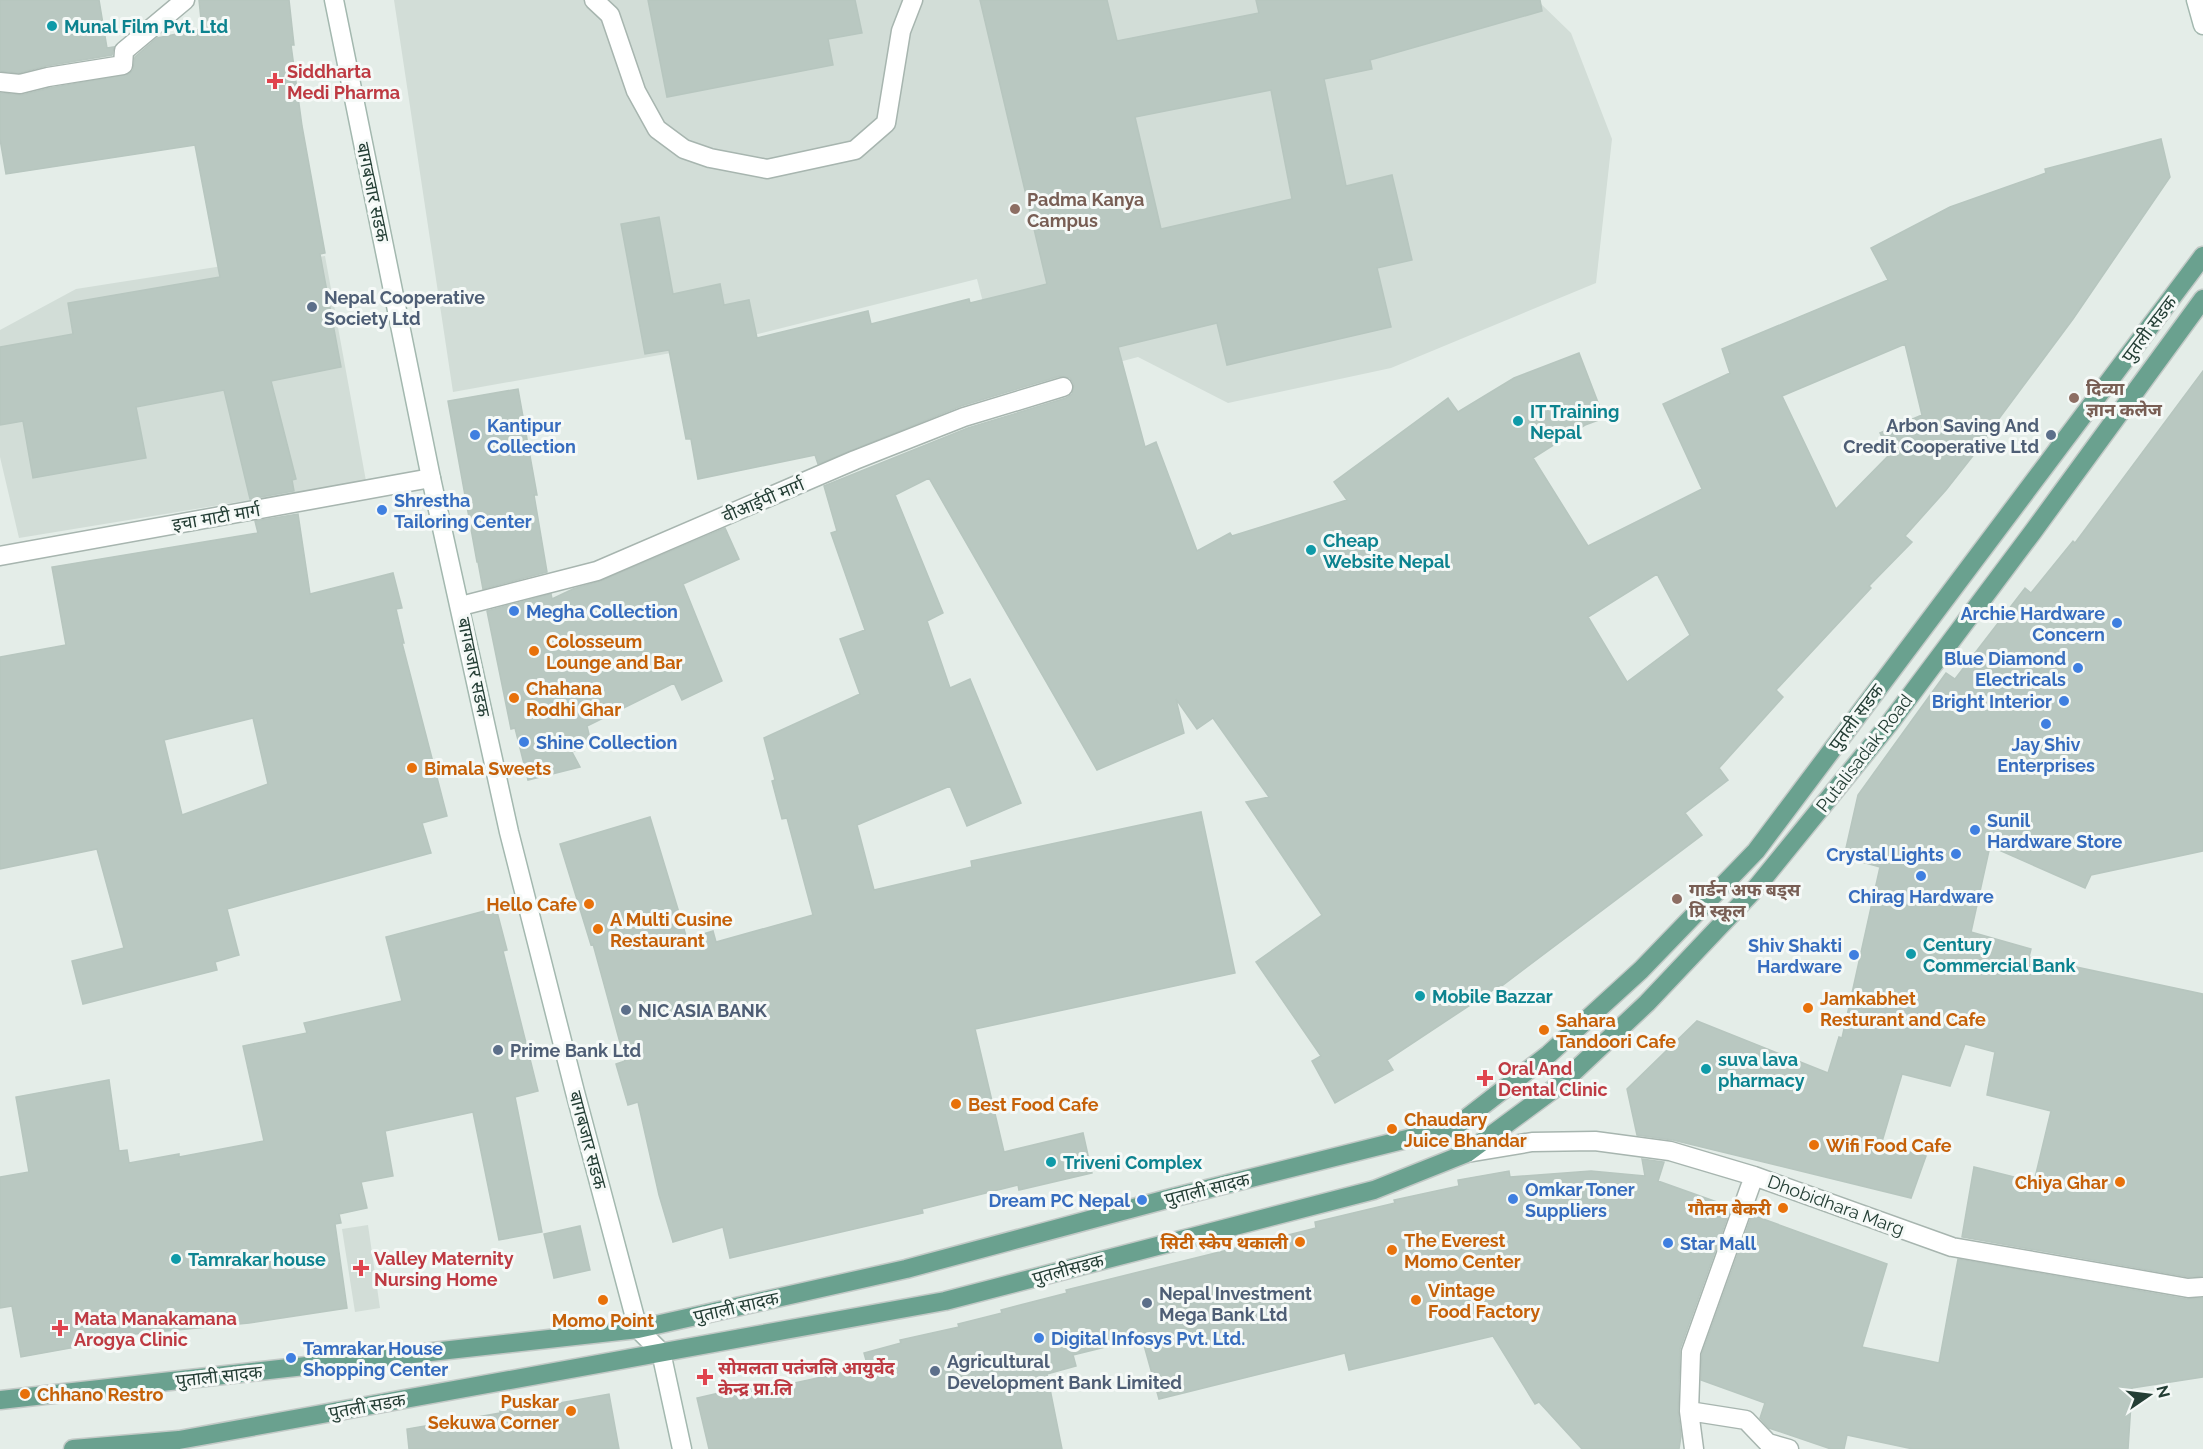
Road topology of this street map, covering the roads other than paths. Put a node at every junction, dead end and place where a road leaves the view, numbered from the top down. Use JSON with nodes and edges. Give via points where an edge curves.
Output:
{"nodes":[{"id":1,"x":185,"y":0,"type":"edge"},
{"id":2,"x":334,"y":0,"type":"edge"},
{"id":3,"x":594,"y":0,"type":"edge"},
{"id":4,"x":913,"y":0,"type":"edge"},
{"id":5,"x":2196,"y":0,"type":"edge"},
{"id":6,"x":2203,"y":25,"type":"edge"},
{"id":7,"x":0,"y":82,"type":"edge"},
{"id":8,"x":2203,"y":256,"type":"edge"},
{"id":9,"x":2203,"y":299,"type":"edge"},
{"id":10,"x":1063,"y":387,"type":"dead end"},
{"id":11,"x":431,"y":478,"type":"junction"},
{"id":12,"x":0,"y":556,"type":"edge"},
{"id":13,"x":461,"y":606,"type":"junction"},
{"id":14,"x":1455,"y":1127,"type":"joint"},
{"id":15,"x":1467,"y":1154,"type":"junction"},
{"id":16,"x":1754,"y":1176,"type":"junction"},
{"id":17,"x":2203,"y":1287,"type":"edge"},
{"id":18,"x":638,"y":1329,"type":"junction"},
{"id":19,"x":661,"y":1352,"type":"junction"},
{"id":20,"x":0,"y":1400,"type":"edge"},
{"id":21,"x":1689,"y":1411,"type":"junction"},
{"id":22,"x":180,"y":1444,"type":"edge"},
{"id":23,"x":73,"y":1449,"type":"edge"},
{"id":24,"x":682,"y":1449,"type":"edge"},
{"id":25,"x":1694,"y":1449,"type":"edge"},
{"id":26,"x":1789,"y":1449,"type":"edge"}],
"edges":[{"from":1,"to":7,"type":"street","via":[[124,51],[123,65],[20,84]]},
{"from":2,"to":11,"type":"street","name":"बागबजार सडक"},
{"from":3,"to":4,"type":"street","via":[[610,15],[636,91],[657,129],[684,149],[767,169],[855,150],[886,123],[902,32]]},
{"from":5,"to":6,"type":"street"},
{"from":8,"to":14,"type":"main road","name":"पुतली सडक","via":[[1756,851],[1633,978],[1550,1054]]},
{"from":9,"to":15,"type":"main road","name":"Putalisadak Road","via":[[1888,724],[1755,889],[1647,1003],[1562,1083]]},
{"from":10,"to":13,"type":"street","name":"वीआईपी मार्ग","via":[[964,417],[597,571]]},
{"from":11,"to":12,"type":"street","name":"इचा माटी मार्ग"},
{"from":11,"to":13,"type":"street","name":"बागबजार सडक"},
{"from":13,"to":18,"type":"street","name":"बागबजार सडक","via":[[509,832]]},
{"from":14,"to":18,"type":"main road","name":"पुताली सादक","via":[[906,1269]]},
{"from":15,"to":16,"type":"street","name":"Dhobidhara Marg","via":[[1532,1142],[1595,1141],[1670,1151]]},
{"from":15,"to":19,"type":"main road","name":"पुतलीसडक","via":[[1374,1190],[945,1301]]},
{"from":16,"to":17,"type":"street","name":"Dhobidhara Marg","via":[[1952,1246],[2188,1288]]},
{"from":16,"to":21,"type":"street","via":[[1691,1352]]},
{"from":18,"to":19,"type":"street"},
{"from":18,"to":20,"type":"main road","name":"पुताली सादक"},
{"from":19,"to":22,"type":"main road","name":"पुतली सडक"},
{"from":19,"to":24,"type":"street"},
{"from":21,"to":25,"type":"street"},
{"from":21,"to":26,"type":"street","via":[[1746,1420],[1768,1443]]},
{"from":22,"to":23,"type":"main road","name":"पुतली सडक"}]}
